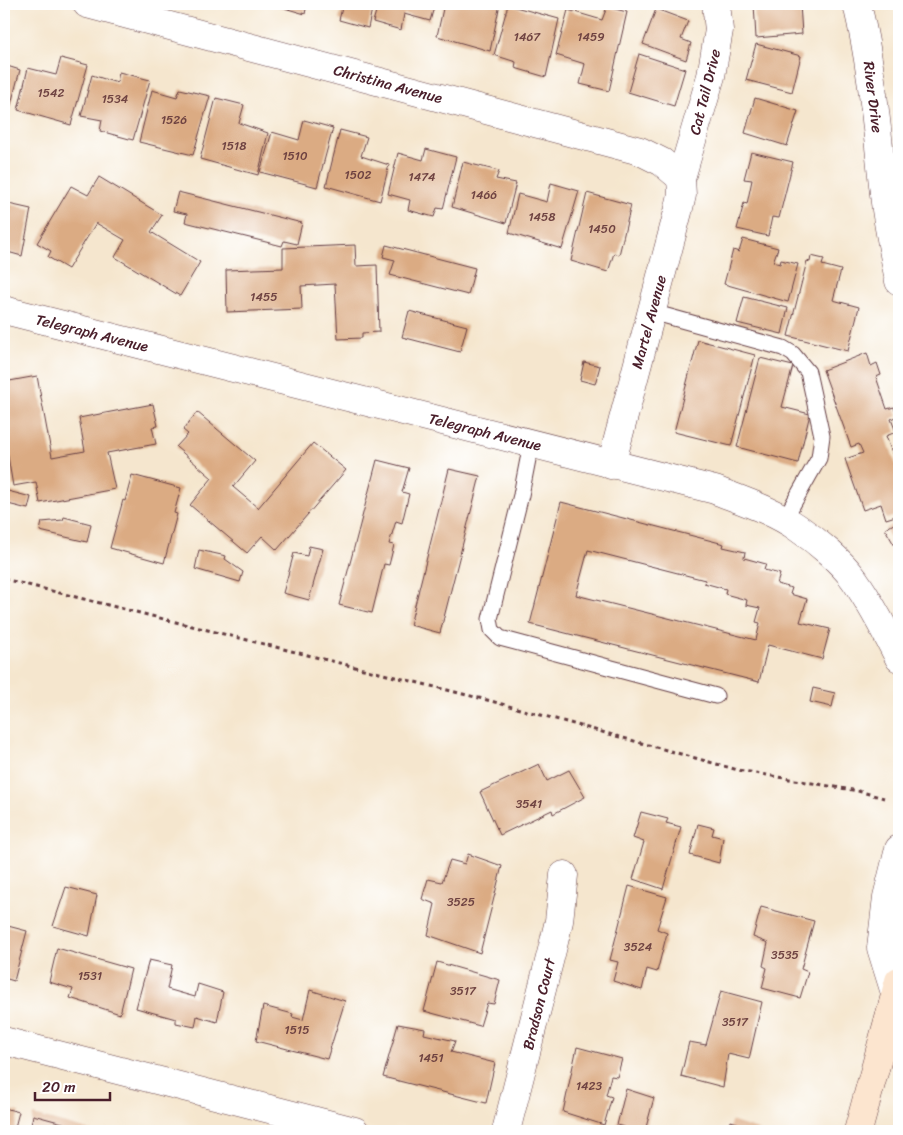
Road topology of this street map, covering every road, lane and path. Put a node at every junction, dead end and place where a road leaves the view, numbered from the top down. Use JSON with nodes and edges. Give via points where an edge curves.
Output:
{"nodes":[{"id":1,"x":87,"y":4,"type":"edge"},
{"id":2,"x":716,"y":4,"type":"edge"},
{"id":3,"x":857,"y":4,"type":"edge"},
{"id":4,"x":682,"y":178,"type":"junction"},
{"id":5,"x":899,"y":281,"type":"edge"},
{"id":6,"x":4,"y":310,"type":"edge"},
{"id":7,"x":652,"y":312,"type":"junction"},
{"id":8,"x":531,"y":444,"type":"junction"},
{"id":9,"x":611,"y":465,"type":"junction"},
{"id":10,"x":784,"y":520,"type":"junction"},
{"id":11,"x":4,"y":579,"type":"edge"},
{"id":12,"x":899,"y":658,"type":"edge"},
{"id":13,"x":716,"y":696,"type":"dead end"},
{"id":14,"x":884,"y":798,"type":"dead end"},
{"id":15,"x":899,"y":849,"type":"edge"},
{"id":16,"x":564,"y":875,"type":"dead end"},
{"id":17,"x":897,"y":987,"type":"edge"},
{"id":18,"x":4,"y":1041,"type":"edge"},
{"id":19,"x":355,"y":1131,"type":"edge"},
{"id":20,"x":506,"y":1131,"type":"edge"},
{"id":21,"x":858,"y":1131,"type":"edge"}],
"edges":[{"from":1,"to":4,"type":"street","name":"Christina Avenue","via":[[640,150]]},
{"from":2,"to":4,"type":"street","name":"Cat Tail Drive","via":[[719,30],[711,76]]},
{"from":3,"to":5,"type":"street","name":"River Drive","via":[[867,48],[884,196]]},
{"from":4,"to":7,"type":"street","name":"Martel Avenue","via":[[682,195]]},
{"from":6,"to":8,"type":"street","name":"Telegraph Avenue"},
{"from":7,"to":9,"type":"street","name":"Martel Avenue"},
{"from":7,"to":10,"type":"lane","via":[[783,348],[793,354],[808,372],[822,436],[819,458]]},
{"from":8,"to":9,"type":"street","name":"Telegraph Avenue"},
{"from":8,"to":13,"type":"lane","via":[[490,619],[492,630],[500,638]]},
{"from":9,"to":10,"type":"street","name":"Telegraph Avenue","via":[[715,490]]},
{"from":10,"to":12,"type":"street","name":"Telegraph Avenue","via":[[827,551],[854,578]]},
{"from":11,"to":14,"type":"path","via":[[491,701],[738,770],[858,790]]},
{"from":15,"to":17,"type":"street","via":[[887,897],[881,948]]},
{"from":16,"to":20,"type":"street","name":"Bradson Court","via":[[554,946]]},
{"from":17,"to":21,"type":"main road"},
{"from":18,"to":19,"type":"street"}]}
